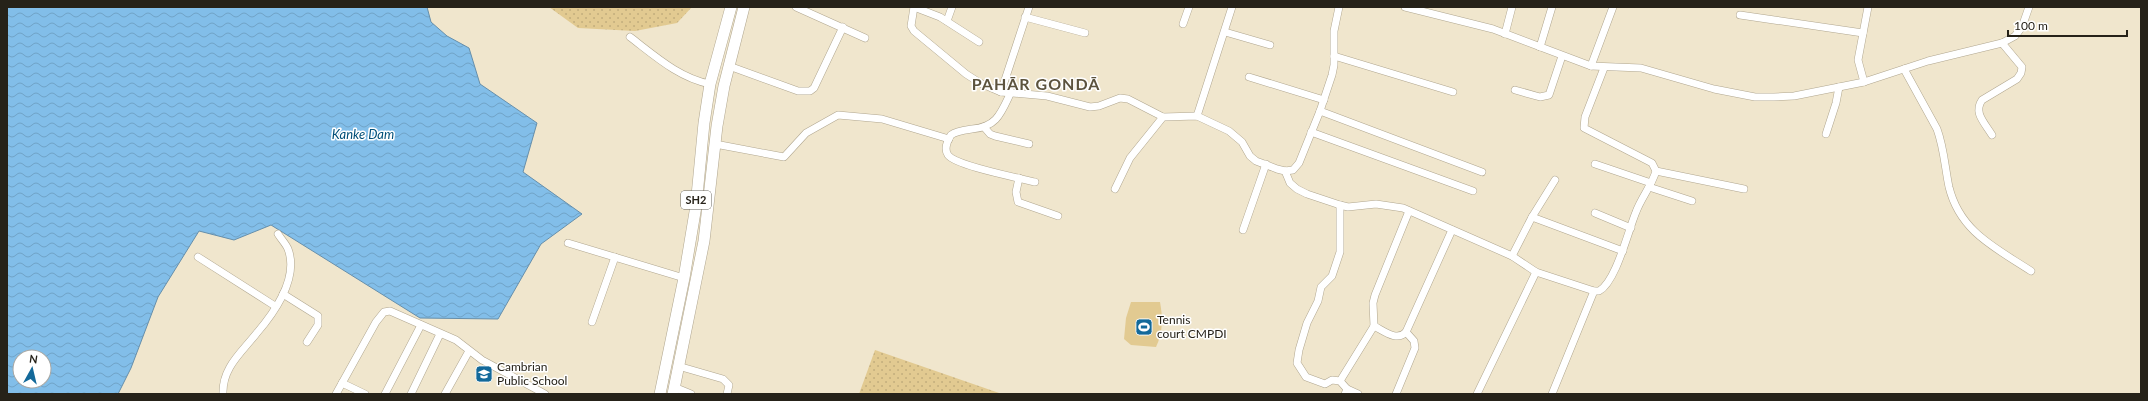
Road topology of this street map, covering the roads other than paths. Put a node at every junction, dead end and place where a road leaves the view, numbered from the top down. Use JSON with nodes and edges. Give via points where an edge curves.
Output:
{"nodes":[{"id":1,"x":731,"y":7,"type":"edge"},
{"id":2,"x":744,"y":7,"type":"edge"},
{"id":3,"x":796,"y":7,"type":"edge"},
{"id":4,"x":914,"y":7,"type":"edge"},
{"id":5,"x":952,"y":7,"type":"edge"},
{"id":6,"x":1029,"y":7,"type":"edge"},
{"id":7,"x":1189,"y":7,"type":"edge"},
{"id":8,"x":1232,"y":7,"type":"edge"},
{"id":9,"x":1339,"y":7,"type":"edge"},
{"id":10,"x":1405,"y":7,"type":"edge"},
{"id":11,"x":1512,"y":7,"type":"edge"},
{"id":12,"x":1552,"y":7,"type":"edge"},
{"id":13,"x":1613,"y":7,"type":"edge"},
{"id":14,"x":1868,"y":7,"type":"edge"},
{"id":15,"x":2029,"y":7,"type":"edge"},
{"id":16,"x":1740,"y":16,"type":"dead end"},
{"id":17,"x":1025,"y":17,"type":"junction"},
{"id":18,"x":947,"y":21,"type":"junction"},
{"id":19,"x":1183,"y":24,"type":"dead end"},
{"id":20,"x":842,"y":27,"type":"junction"},
{"id":21,"x":1225,"y":32,"type":"junction"},
{"id":22,"x":1085,"y":33,"type":"dead end"},
{"id":23,"x":1863,"y":33,"type":"junction"},
{"id":24,"x":1505,"y":34,"type":"junction"},
{"id":25,"x":630,"y":37,"type":"dead end"},
{"id":26,"x":865,"y":38,"type":"dead end"},
{"id":27,"x":979,"y":42,"type":"dead end"},
{"id":28,"x":2002,"y":43,"type":"junction"},
{"id":29,"x":1270,"y":45,"type":"dead end"},
{"id":30,"x":1540,"y":47,"type":"junction"},
{"id":31,"x":1334,"y":56,"type":"junction"},
{"id":32,"x":1562,"y":56,"type":"junction"},
{"id":33,"x":729,"y":66,"type":"junction"},
{"id":34,"x":1591,"y":66,"type":"junction"},
{"id":35,"x":1604,"y":68,"type":"junction"},
{"id":36,"x":1904,"y":69,"type":"junction"},
{"id":37,"x":1249,"y":77,"type":"dead end"},
{"id":38,"x":1864,"y":82,"type":"junction"},
{"id":39,"x":710,"y":84,"type":"junction"},
{"id":40,"x":1839,"y":87,"type":"junction"},
{"id":41,"x":1515,"y":90,"type":"dead end"},
{"id":42,"x":1001,"y":92,"type":"junction"},
{"id":43,"x":1011,"y":92,"type":"junction"},
{"id":44,"x":1453,"y":92,"type":"dead end"},
{"id":45,"x":1324,"y":100,"type":"junction"},
{"id":46,"x":1320,"y":111,"type":"junction"},
{"id":47,"x":1197,"y":116,"type":"junction"},
{"id":48,"x":1163,"y":117,"type":"junction"},
{"id":49,"x":984,"y":127,"type":"junction"},
{"id":50,"x":1311,"y":132,"type":"junction"},
{"id":51,"x":1826,"y":134,"type":"dead end"},
{"id":52,"x":1992,"y":135,"type":"dead end"},
{"id":53,"x":949,"y":139,"type":"junction"},
{"id":54,"x":715,"y":144,"type":"junction"},
{"id":55,"x":1029,"y":144,"type":"dead end"},
{"id":56,"x":1266,"y":164,"type":"junction"},
{"id":57,"x":1595,"y":164,"type":"dead end"},
{"id":58,"x":1285,"y":171,"type":"junction"},
{"id":59,"x":1656,"y":171,"type":"junction"},
{"id":60,"x":1482,"y":172,"type":"dead end"},
{"id":61,"x":1019,"y":178,"type":"junction"},
{"id":62,"x":1555,"y":180,"type":"dead end"},
{"id":63,"x":1035,"y":182,"type":"dead end"},
{"id":64,"x":1650,"y":185,"type":"junction"},
{"id":65,"x":1115,"y":189,"type":"dead end"},
{"id":66,"x":1744,"y":189,"type":"dead end"},
{"id":67,"x":1473,"y":191,"type":"dead end"},
{"id":68,"x":1692,"y":201,"type":"dead end"},
{"id":69,"x":1340,"y":206,"type":"junction"},
{"id":70,"x":1409,"y":211,"type":"junction"},
{"id":71,"x":1595,"y":214,"type":"dead end"},
{"id":72,"x":1058,"y":216,"type":"dead end"},
{"id":73,"x":1532,"y":217,"type":"junction"},
{"id":74,"x":1631,"y":228,"type":"junction"},
{"id":75,"x":1243,"y":230,"type":"dead end"},
{"id":76,"x":1452,"y":230,"type":"junction"},
{"id":77,"x":278,"y":234,"type":"dead end"},
{"id":78,"x":568,"y":243,"type":"dead end"},
{"id":79,"x":1622,"y":252,"type":"junction"},
{"id":80,"x":1512,"y":256,"type":"junction"},
{"id":81,"x":615,"y":257,"type":"junction"},
{"id":82,"x":198,"y":258,"type":"dead end"},
{"id":83,"x":2031,"y":271,"type":"dead end"},
{"id":84,"x":1536,"y":272,"type":"junction"},
{"id":85,"x":684,"y":278,"type":"junction"},
{"id":86,"x":1594,"y":292,"type":"junction"},
{"id":87,"x":283,"y":294,"type":"junction"},
{"id":88,"x":275,"y":306,"type":"junction"},
{"id":89,"x":592,"y":322,"type":"dead end"},
{"id":90,"x":421,"y":325,"type":"junction"},
{"id":91,"x":1374,"y":326,"type":"junction"},
{"id":92,"x":1406,"y":332,"type":"junction"},
{"id":93,"x":440,"y":334,"type":"junction"},
{"id":94,"x":307,"y":342,"type":"dead end"},
{"id":95,"x":469,"y":351,"type":"junction"},
{"id":96,"x":678,"y":366,"type":"junction"},
{"id":97,"x":1340,"y":381,"type":"junction"},
{"id":98,"x":342,"y":383,"type":"junction"},
{"id":99,"x":673,"y":390,"type":"edge"},
{"id":100,"x":1346,"y":392,"type":"edge"},
{"id":101,"x":223,"y":394,"type":"edge"},
{"id":102,"x":336,"y":394,"type":"edge"},
{"id":103,"x":365,"y":394,"type":"edge"},
{"id":104,"x":385,"y":394,"type":"edge"},
{"id":105,"x":411,"y":394,"type":"edge"},
{"id":106,"x":445,"y":394,"type":"edge"},
{"id":107,"x":545,"y":394,"type":"edge"},
{"id":108,"x":660,"y":394,"type":"edge"},
{"id":109,"x":691,"y":394,"type":"edge"},
{"id":110,"x":727,"y":394,"type":"edge"},
{"id":111,"x":1358,"y":394,"type":"edge"},
{"id":112,"x":1396,"y":394,"type":"edge"},
{"id":113,"x":1477,"y":394,"type":"edge"},
{"id":114,"x":1552,"y":394,"type":"edge"}],
"edges":[{"from":1,"to":39,"type":"main road","number":"SH2"},
{"from":2,"to":33,"type":"main road","number":"SH2"},
{"from":3,"to":20,"type":"street"},
{"from":4,"to":18,"type":"street"},
{"from":4,"to":42,"type":"street","via":[[911,26],[914,31],[966,74]]},
{"from":5,"to":18,"type":"street"},
{"from":6,"to":17,"type":"street"},
{"from":7,"to":19,"type":"street"},
{"from":8,"to":21,"type":"street"},
{"from":9,"to":31,"type":"street","via":[[1334,31]]},
{"from":10,"to":24,"type":"street"},
{"from":11,"to":24,"type":"street"},
{"from":12,"to":30,"type":"street"},
{"from":13,"to":34,"type":"street"},
{"from":14,"to":23,"type":"street"},
{"from":15,"to":28,"type":"street","via":[[2022,27],[2015,36]]},
{"from":16,"to":23,"type":"street"},
{"from":17,"to":22,"type":"street"},
{"from":17,"to":42,"type":"street"},
{"from":18,"to":27,"type":"street"},
{"from":20,"to":26,"type":"street"},
{"from":20,"to":33,"type":"street","via":[[814,88],[810,91],[798,91]]},
{"from":21,"to":29,"type":"street"},
{"from":21,"to":47,"type":"street"},
{"from":23,"to":38,"type":"street","via":[[1858,60]]},
{"from":24,"to":30,"type":"street"},
{"from":25,"to":39,"type":"street","via":[[682,74]]},
{"from":28,"to":36,"type":"street"},
{"from":28,"to":52,"type":"street","via":[[2022,67],[2017,79],[1982,100],[1978,106],[1977,111]]},
{"from":30,"to":32,"type":"street"},
{"from":31,"to":44,"type":"street"},
{"from":31,"to":45,"type":"street","via":[[1332,75]]},
{"from":32,"to":34,"type":"street"},
{"from":32,"to":41,"type":"street","via":[[1549,95],[1540,97]]},
{"from":33,"to":54,"type":"main road","number":"SH2"},
{"from":34,"to":35,"type":"street"},
{"from":35,"to":40,"type":"street","via":[[1641,68],[1696,84],[1755,96],[1794,96]]},
{"from":35,"to":59,"type":"street","via":[[1585,118],[1584,128],[1652,164]]},
{"from":36,"to":38,"type":"street"},
{"from":36,"to":83,"type":"street","via":[[1941,139],[1950,189],[1968,226],[1983,240]]},
{"from":37,"to":45,"type":"street"},
{"from":38,"to":40,"type":"street"},
{"from":39,"to":85,"type":"main road","number":"SH2","via":[[696,206]]},
{"from":40,"to":51,"type":"street"},
{"from":42,"to":43,"type":"street"},
{"from":43,"to":48,"type":"street","via":[[1047,96],[1090,107],[1120,98],[1128,99]]},
{"from":43,"to":49,"type":"street","via":[[997,119]]},
{"from":45,"to":46,"type":"street"},
{"from":46,"to":50,"type":"street"},
{"from":46,"to":60,"type":"street"},
{"from":47,"to":48,"type":"street"},
{"from":47,"to":56,"type":"street","via":[[1237,136],[1250,156]]},
{"from":48,"to":65,"type":"street","via":[[1130,158]]},
{"from":49,"to":53,"type":"street","via":[[958,132]]},
{"from":49,"to":55,"type":"street","via":[[995,136]]},
{"from":50,"to":58,"type":"street","via":[[1299,163],[1293,170]]},
{"from":50,"to":67,"type":"street"},
{"from":53,"to":54,"type":"street","via":[[882,119],[838,115],[806,133],[784,157]]},
{"from":53,"to":61,"type":"street","via":[[946,151],[954,160]]},
{"from":54,"to":96,"type":"main road","number":"SH2","via":[[706,233]]},
{"from":56,"to":58,"type":"street"},
{"from":56,"to":75,"type":"street"},
{"from":57,"to":64,"type":"street"},
{"from":58,"to":69,"type":"street","via":[[1290,183],[1297,189]]},
{"from":59,"to":64,"type":"street"},
{"from":59,"to":66,"type":"street"},
{"from":61,"to":63,"type":"street"},
{"from":61,"to":72,"type":"street","via":[[1016,192],[1018,202]]},
{"from":62,"to":73,"type":"street"},
{"from":64,"to":68,"type":"street"},
{"from":64,"to":74,"type":"street","via":[[1636,211]]},
{"from":69,"to":70,"type":"street","via":[[1376,204]]},
{"from":69,"to":97,"type":"street","via":[[1340,252],[1332,276],[1321,287],[1318,301],[1307,323],[1297,363],[1306,377],[1314,381],[1325,384],[1332,380]]},
{"from":70,"to":76,"type":"street"},
{"from":70,"to":91,"type":"street","via":[[1375,295]]},
{"from":71,"to":74,"type":"street"},
{"from":73,"to":79,"type":"street"},
{"from":73,"to":80,"type":"street"},
{"from":74,"to":79,"type":"street"},
{"from":76,"to":80,"type":"street"},
{"from":76,"to":92,"type":"street"},
{"from":77,"to":87,"type":"street","via":[[288,248],[291,264],[288,285]]},
{"from":78,"to":81,"type":"street"},
{"from":79,"to":86,"type":"street","via":[[1603,289]]},
{"from":80,"to":84,"type":"street"},
{"from":81,"to":85,"type":"street"},
{"from":81,"to":89,"type":"street"},
{"from":82,"to":88,"type":"street"},
{"from":84,"to":86,"type":"street"},
{"from":84,"to":113,"type":"street"},
{"from":85,"to":108,"type":"main road","number":"SH2"},
{"from":86,"to":114,"type":"street"},
{"from":87,"to":88,"type":"street"},
{"from":87,"to":94,"type":"street","via":[[318,316],[318,325]]},
{"from":88,"to":101,"type":"street","via":[[257,333],[228,367],[224,377]]},
{"from":90,"to":93,"type":"street"},
{"from":90,"to":98,"type":"street","via":[[397,313],[384,312]]},
{"from":90,"to":104,"type":"street"},
{"from":91,"to":92,"type":"street","via":[[1397,336],[1403,336]]},
{"from":91,"to":97,"type":"street"},
{"from":92,"to":112,"type":"street","via":[[1414,342],[1415,348]]},
{"from":93,"to":95,"type":"street","via":[[456,340]]},
{"from":93,"to":105,"type":"street"},
{"from":95,"to":106,"type":"street"},
{"from":95,"to":107,"type":"street"},
{"from":96,"to":99,"type":"main road","number":"SH2"},
{"from":96,"to":110,"type":"street","via":[[723,379],[729,385]]},
{"from":97,"to":100,"type":"street"},
{"from":98,"to":102,"type":"street"},
{"from":98,"to":103,"type":"street"},
{"from":99,"to":109,"type":"street"},
{"from":100,"to":111,"type":"street"}]}
